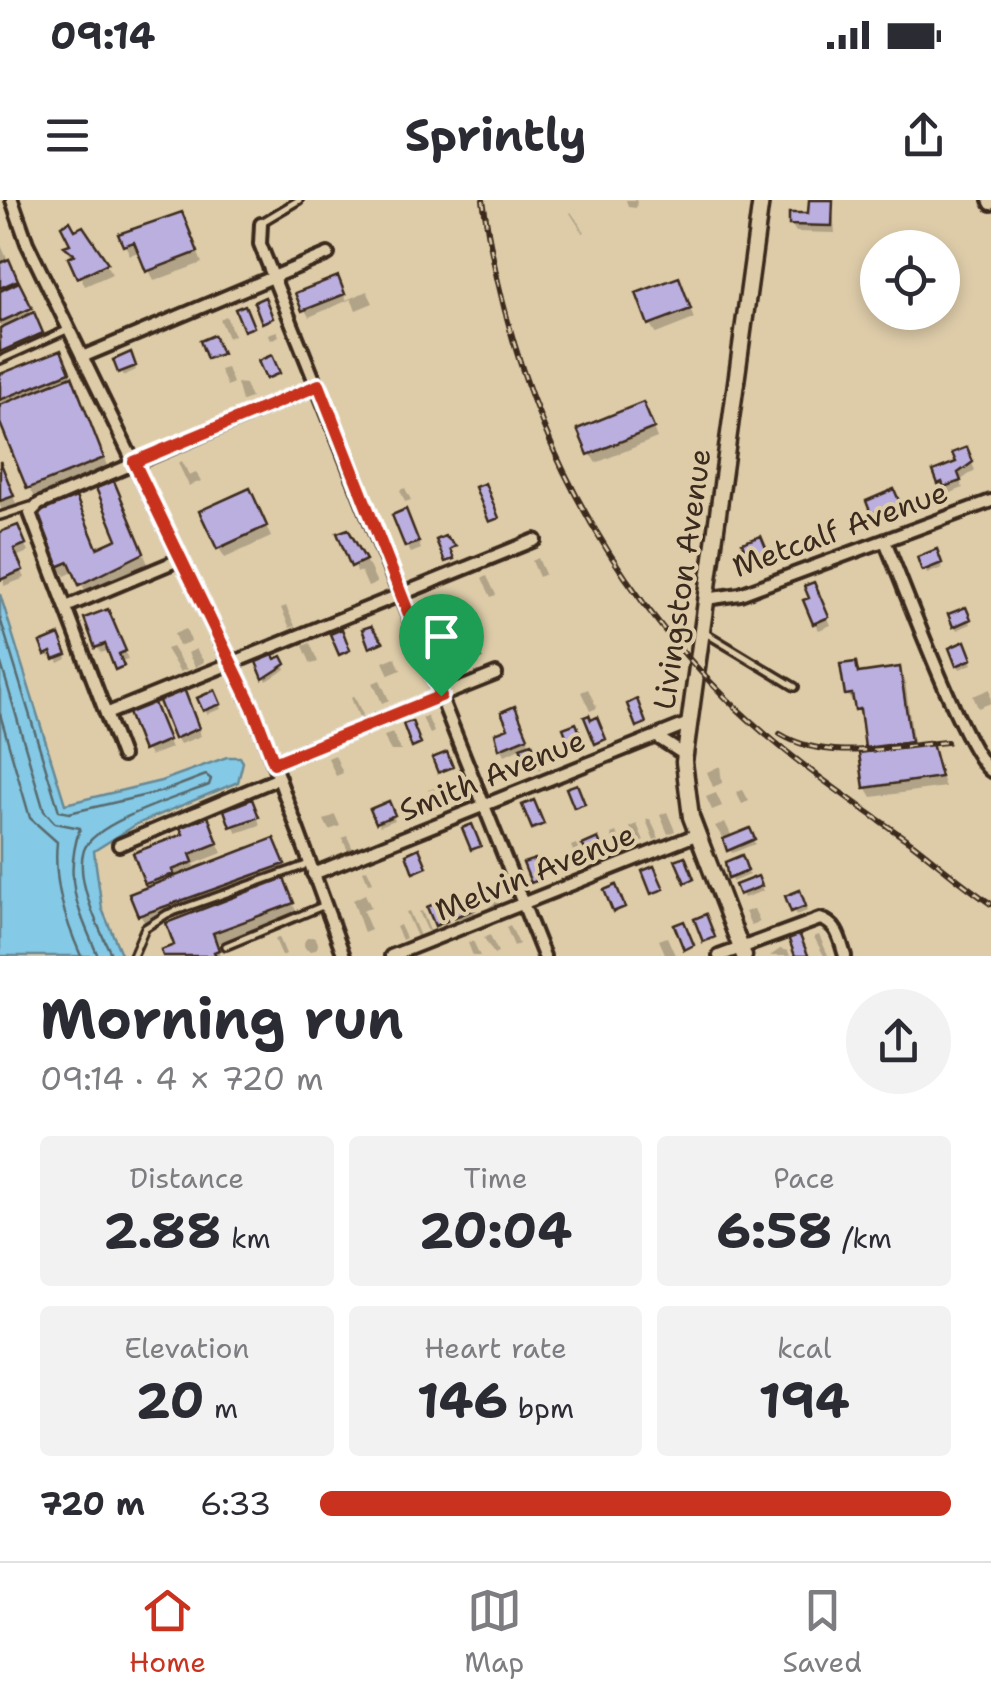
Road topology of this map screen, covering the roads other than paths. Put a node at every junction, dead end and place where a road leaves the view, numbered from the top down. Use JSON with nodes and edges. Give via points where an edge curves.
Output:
{"nodes":[{"id":1,"x":12,"y":200,"type":"edge"},
{"id":2,"x":299,"y":200,"type":"edge"},
{"id":3,"x":761,"y":200,"type":"edge"},
{"id":4,"x":261,"y":224,"type":"joint"},
{"id":5,"x":328,"y":254,"type":"dead end"},
{"id":6,"x":273,"y":278,"type":"junction"},
{"id":7,"x":68,"y":330,"type":"junction"},
{"id":8,"x":82,"y":357,"type":"junction"},
{"id":9,"x":0,"y":360,"type":"edge"},
{"id":10,"x":319,"y":385,"type":"junction"},
{"id":11,"x":134,"y":462,"type":"junction"},
{"id":12,"x":991,"y":501,"type":"edge"},
{"id":13,"x":39,"y":504,"type":"junction"},
{"id":14,"x":0,"y":516,"type":"edge"},
{"id":15,"x":535,"y":540,"type":"dead end"},
{"id":16,"x":885,"y":542,"type":"junction"},
{"id":17,"x":181,"y":559,"type":"junction"},
{"id":18,"x":400,"y":593,"type":"junction"},
{"id":19,"x":706,"y":599,"type":"junction"},
{"id":20,"x":66,"y":607,"type":"junction"},
{"id":21,"x":702,"y":631,"type":"junction"},
{"id":22,"x":231,"y":662,"type":"junction"},
{"id":23,"x":496,"y":674,"type":"dead end"},
{"id":24,"x":795,"y":687,"type":"dead end"},
{"id":25,"x":441,"y":696,"type":"junction"},
{"id":26,"x":106,"y":714,"type":"junction"},
{"id":27,"x":689,"y":723,"type":"junction"},
{"id":28,"x":656,"y":736,"type":"junction"},
{"id":29,"x":685,"y":754,"type":"junction"},
{"id":30,"x":122,"y":756,"type":"dead end"},
{"id":31,"x":274,"y":763,"type":"junction"},
{"id":32,"x":991,"y":770,"type":"edge"},
{"id":33,"x":279,"y":778,"type":"junction"},
{"id":34,"x":486,"y":806,"type":"junction"},
{"id":35,"x":698,"y":834,"type":"junction"},
{"id":36,"x":120,"y":845,"type":"dead end"},
{"id":37,"x":312,"y":869,"type":"junction"},
{"id":38,"x":525,"y":905,"type":"junction"},
{"id":39,"x":325,"y":906,"type":"junction"},
{"id":40,"x":226,"y":946,"type":"dead end"},
{"id":41,"x":742,"y":952,"type":"edge"},
{"id":42,"x":134,"y":956,"type":"edge"},
{"id":43,"x":344,"y":956,"type":"edge"},
{"id":44,"x":392,"y":956,"type":"edge"},
{"id":45,"x":544,"y":956,"type":"edge"},
{"id":46,"x":719,"y":956,"type":"edge"},
{"id":47,"x":846,"y":956,"type":"edge"}],
"edges":[{"from":1,"to":7,"type":"street"},
{"from":2,"to":4,"type":"lane"},
{"from":3,"to":19,"type":"street","name":"Livingston Avenue"},
{"from":4,"to":6,"type":"street","via":[[257,235]]},
{"from":5,"to":6,"type":"street"},
{"from":6,"to":8,"type":"street"},
{"from":6,"to":10,"type":"street"},
{"from":7,"to":8,"type":"street"},
{"from":7,"to":9,"type":"lane"},
{"from":8,"to":11,"type":"street"},
{"from":10,"to":11,"type":"street"},
{"from":10,"to":18,"type":"street"},
{"from":11,"to":13,"type":"street"},
{"from":11,"to":17,"type":"street"},
{"from":12,"to":16,"type":"street","name":"Metcalf Avenue"},
{"from":13,"to":14,"type":"lane"},
{"from":13,"to":20,"type":"street","via":[[30,516]]},
{"from":15,"to":18,"type":"street"},
{"from":16,"to":19,"type":"street","name":"Metcalf Avenue","via":[[740,594]]},
{"from":16,"to":32,"type":"street","via":[[958,718]]},
{"from":17,"to":20,"type":"street"},
{"from":17,"to":22,"type":"street"},
{"from":18,"to":22,"type":"street"},
{"from":18,"to":25,"type":"street"},
{"from":19,"to":21,"type":"street","name":"Livingston Avenue"},
{"from":20,"to":26,"type":"street"},
{"from":21,"to":24,"type":"lane"},
{"from":21,"to":27,"type":"street","name":"Livingston Avenue"},
{"from":22,"to":26,"type":"street"},
{"from":22,"to":31,"type":"street"},
{"from":23,"to":25,"type":"street"},
{"from":25,"to":31,"type":"street"},
{"from":25,"to":34,"type":"street"},
{"from":26,"to":30,"type":"street"},
{"from":27,"to":28,"type":"street","name":"Smith Avenue"},
{"from":27,"to":29,"type":"street","name":"Livingston Avenue"},
{"from":28,"to":29,"type":"street"},
{"from":28,"to":34,"type":"street","name":"Smith Avenue"},
{"from":29,"to":35,"type":"street","name":"Livingston Avenue","via":[[684,780]]},
{"from":31,"to":33,"type":"street"},
{"from":33,"to":36,"type":"street"},
{"from":33,"to":37,"type":"street"},
{"from":34,"to":37,"type":"street","name":"Smith Avenue"},
{"from":34,"to":38,"type":"street"},
{"from":35,"to":38,"type":"street","name":"Melvin Avenue"},
{"from":35,"to":41,"type":"street","name":"Livingston Avenue"},
{"from":37,"to":39,"type":"street"},
{"from":37,"to":42,"type":"lane","via":[[167,914],[145,928]]},
{"from":38,"to":44,"type":"street","name":"Melvin Avenue"},
{"from":38,"to":45,"type":"street"},
{"from":39,"to":40,"type":"lane"},
{"from":39,"to":43,"type":"street"},
{"from":41,"to":46,"type":"street"},
{"from":41,"to":47,"type":"street","via":[[820,919],[837,931]]}]}
